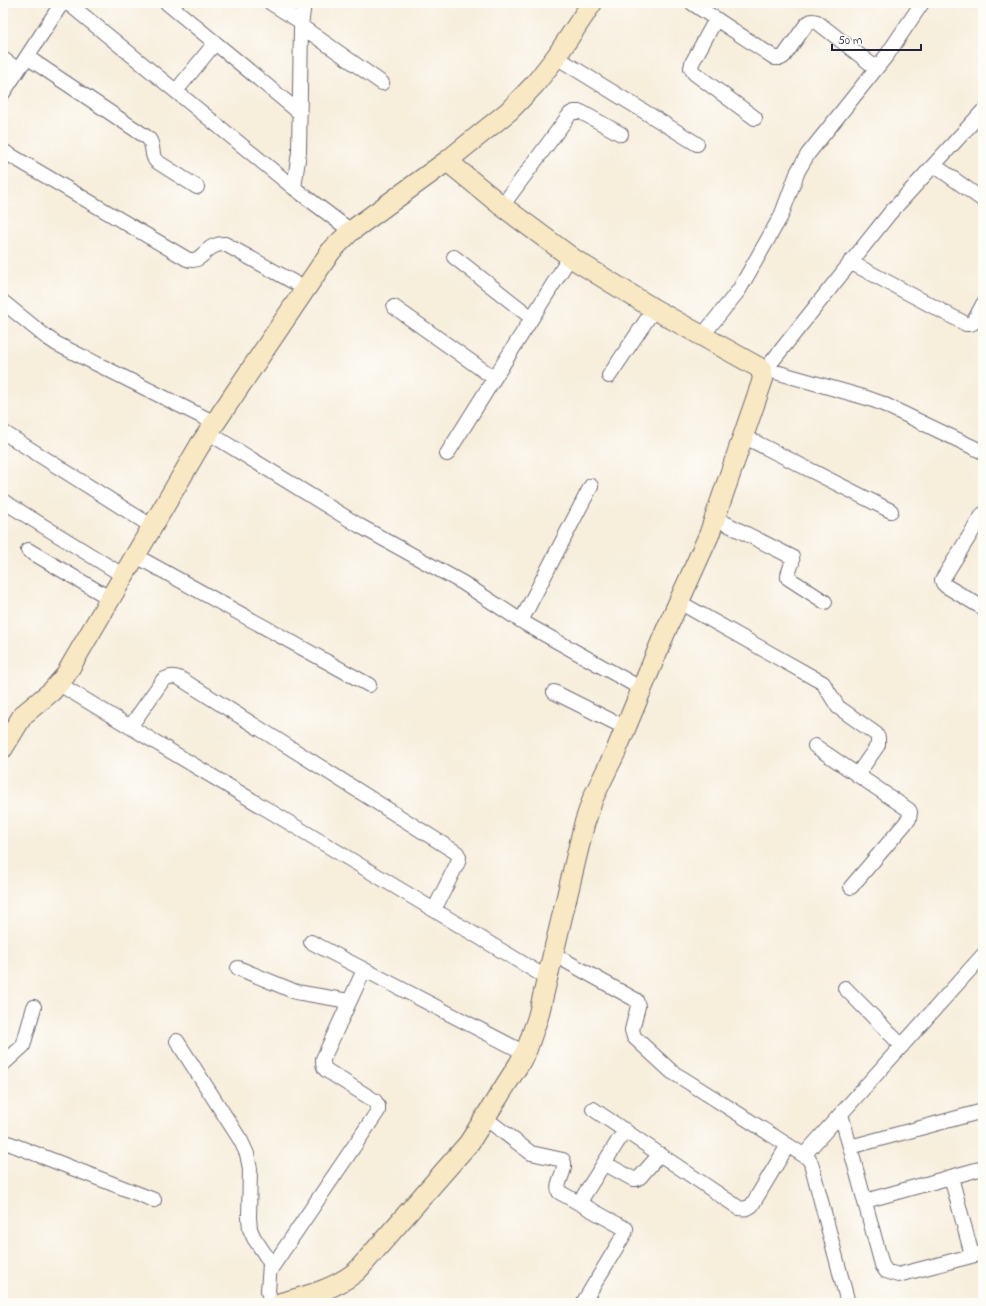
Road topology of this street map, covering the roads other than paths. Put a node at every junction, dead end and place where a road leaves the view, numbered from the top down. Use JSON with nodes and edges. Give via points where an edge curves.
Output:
{"nodes":[{"id":1,"x":62,"y":3,"type":"edge"},
{"id":2,"x":68,"y":3,"type":"edge"},
{"id":3,"x":167,"y":3,"type":"edge"},
{"id":4,"x":271,"y":3,"type":"edge"},
{"id":5,"x":304,"y":3,"type":"edge"},
{"id":6,"x":592,"y":3,"type":"edge"},
{"id":7,"x":692,"y":3,"type":"edge"},
{"id":8,"x":922,"y":3,"type":"edge"},
{"id":9,"x":716,"y":19,"type":"junction"},
{"id":10,"x":301,"y":24,"type":"junction"},
{"id":11,"x":215,"y":43,"type":"junction"},
{"id":12,"x":27,"y":57,"type":"junction"},
{"id":13,"x":556,"y":57,"type":"junction"},
{"id":14,"x":3,"y":59,"type":"edge"},
{"id":15,"x":876,"y":68,"type":"junction"},
{"id":16,"x":18,"y":70,"type":"junction"},
{"id":17,"x":382,"y":83,"type":"dead end"},
{"id":18,"x":176,"y":91,"type":"junction"},
{"id":19,"x":3,"y":93,"type":"edge"},
{"id":20,"x":983,"y":111,"type":"edge"},
{"id":21,"x":300,"y":113,"type":"junction"},
{"id":22,"x":755,"y":118,"type":"dead end"},
{"id":23,"x":621,"y":134,"type":"dead end"},
{"id":24,"x":697,"y":144,"type":"dead end"},
{"id":25,"x":3,"y":151,"type":"edge"},
{"id":26,"x":447,"y":161,"type":"junction"},
{"id":27,"x":934,"y":165,"type":"junction"},
{"id":28,"x":197,"y":187,"type":"dead end"},
{"id":29,"x":294,"y":188,"type":"junction"},
{"id":30,"x":983,"y":200,"type":"edge"},
{"id":31,"x":502,"y":206,"type":"junction"},
{"id":32,"x":352,"y":231,"type":"junction"},
{"id":33,"x":454,"y":257,"type":"dead end"},
{"id":34,"x":570,"y":257,"type":"junction"},
{"id":35,"x":850,"y":262,"type":"junction"},
{"id":36,"x":306,"y":289,"type":"junction"},
{"id":37,"x":3,"y":302,"type":"edge"},
{"id":38,"x":983,"y":304,"type":"edge"},
{"id":39,"x":394,"y":307,"type":"dead end"},
{"id":40,"x":654,"y":309,"type":"junction"},
{"id":41,"x":532,"y":318,"type":"junction"},
{"id":42,"x":702,"y":336,"type":"junction"},
{"id":43,"x":762,"y":368,"type":"junction"},
{"id":44,"x":609,"y":376,"type":"dead end"},
{"id":45,"x":494,"y":378,"type":"junction"},
{"id":46,"x":212,"y":428,"type":"junction"},
{"id":47,"x":3,"y":432,"type":"edge"},
{"id":48,"x":743,"y":436,"type":"junction"},
{"id":49,"x":983,"y":452,"type":"edge"},
{"id":50,"x":447,"y":454,"type":"dead end"},
{"id":51,"x":591,"y":486,"type":"dead end"},
{"id":52,"x":3,"y":501,"type":"edge"},
{"id":53,"x":892,"y":511,"type":"dead end"},
{"id":54,"x":983,"y":514,"type":"edge"},
{"id":55,"x":715,"y":518,"type":"junction"},
{"id":56,"x":153,"y":527,"type":"junction"},
{"id":57,"x":28,"y":550,"type":"dead end"},
{"id":58,"x":136,"y":556,"type":"junction"},
{"id":59,"x":124,"y":576,"type":"junction"},
{"id":60,"x":111,"y":599,"type":"junction"},
{"id":61,"x":679,"y":602,"type":"junction"},
{"id":62,"x":825,"y":602,"type":"dead end"},
{"id":63,"x":983,"y":608,"type":"edge"},
{"id":64,"x":521,"y":621,"type":"junction"},
{"id":65,"x":59,"y":684,"type":"junction"},
{"id":66,"x":369,"y":685,"type":"dead end"},
{"id":67,"x":642,"y":689,"type":"junction"},
{"id":68,"x":554,"y":692,"type":"dead end"},
{"id":69,"x":130,"y":727,"type":"junction"},
{"id":70,"x":626,"y":728,"type":"junction"},
{"id":71,"x":815,"y":746,"type":"dead end"},
{"id":72,"x":3,"y":748,"type":"edge"},
{"id":73,"x":857,"y":775,"type":"junction"},
{"id":74,"x":851,"y":887,"type":"dead end"},
{"id":75,"x":434,"y":910,"type":"junction"},
{"id":76,"x":311,"y":942,"type":"dead end"},
{"id":77,"x":553,"y":954,"type":"junction"},
{"id":78,"x":983,"y":955,"type":"edge"},
{"id":79,"x":238,"y":968,"type":"dead end"},
{"id":80,"x":364,"y":970,"type":"junction"},
{"id":81,"x":547,"y":978,"type":"junction"},
{"id":82,"x":846,"y":988,"type":"dead end"},
{"id":83,"x":349,"y":1002,"type":"junction"},
{"id":84,"x":34,"y":1007,"type":"dead end"},
{"id":85,"x":177,"y":1041,"type":"dead end"},
{"id":86,"x":902,"y":1046,"type":"junction"},
{"id":87,"x":525,"y":1053,"type":"junction"},
{"id":88,"x":3,"y":1064,"type":"edge"},
{"id":89,"x":593,"y":1109,"type":"dead end"},
{"id":90,"x":983,"y":1111,"type":"edge"},
{"id":91,"x":841,"y":1114,"type":"junction"},
{"id":92,"x":485,"y":1118,"type":"junction"},
{"id":93,"x":625,"y":1130,"type":"junction"},
{"id":94,"x":3,"y":1141,"type":"edge"},
{"id":95,"x":788,"y":1145,"type":"junction"},
{"id":96,"x":850,"y":1147,"type":"junction"},
{"id":97,"x":660,"y":1154,"type":"junction"},
{"id":98,"x":804,"y":1155,"type":"junction"},
{"id":99,"x":604,"y":1163,"type":"junction"},
{"id":100,"x":983,"y":1168,"type":"edge"},
{"id":101,"x":951,"y":1177,"type":"junction"},
{"id":102,"x":154,"y":1200,"type":"dead end"},
{"id":103,"x":865,"y":1201,"type":"junction"},
{"id":104,"x":579,"y":1203,"type":"junction"},
{"id":105,"x":978,"y":1254,"type":"edge"},
{"id":106,"x":270,"y":1270,"type":"junction"},
{"id":107,"x":271,"y":1303,"type":"edge"},
{"id":108,"x":281,"y":1303,"type":"edge"},
{"id":109,"x":583,"y":1303,"type":"edge"},
{"id":110,"x":848,"y":1303,"type":"edge"}],
"edges":[{"from":1,"to":12,"type":"street"},
{"from":2,"to":18,"type":"street"},
{"from":3,"to":11,"type":"street"},
{"from":4,"to":10,"type":"street"},
{"from":5,"to":10,"type":"street"},
{"from":6,"to":13,"type":"street"},
{"from":7,"to":9,"type":"street"},
{"from":8,"to":15,"type":"street"},
{"from":9,"to":15,"type":"street","via":[[778,59],[784,56],[806,25],[813,20]]},
{"from":9,"to":22,"type":"street","via":[[691,68],[694,73]]},
{"from":10,"to":17,"type":"street"},
{"from":10,"to":21,"type":"street"},
{"from":11,"to":18,"type":"street"},
{"from":11,"to":21,"type":"street"},
{"from":12,"to":16,"type":"street"},
{"from":12,"to":28,"type":"street","via":[[148,138],[153,144],[152,155],[156,162]]},
{"from":13,"to":24,"type":"street"},
{"from":13,"to":26,"type":"street","via":[[509,111]]},
{"from":14,"to":16,"type":"street"},
{"from":15,"to":42,"type":"street","via":[[805,158],[784,208],[739,290]]},
{"from":16,"to":19,"type":"street"},
{"from":18,"to":29,"type":"street"},
{"from":20,"to":27,"type":"street"},
{"from":21,"to":29,"type":"street","via":[[299,152]]},
{"from":23,"to":31,"type":"street","via":[[581,112],[570,114]]},
{"from":25,"to":36,"type":"street","via":[[187,259],[196,260],[210,247],[224,244]]},
{"from":26,"to":31,"type":"street"},
{"from":26,"to":32,"type":"street"},
{"from":27,"to":30,"type":"street"},
{"from":27,"to":35,"type":"street","via":[[890,212]]},
{"from":29,"to":32,"type":"street"},
{"from":31,"to":34,"type":"street"},
{"from":32,"to":36,"type":"street","via":[[331,251]]},
{"from":33,"to":41,"type":"street"},
{"from":34,"to":40,"type":"street"},
{"from":34,"to":41,"type":"street"},
{"from":35,"to":38,"type":"street","via":[[966,324],[973,323]]},
{"from":35,"to":43,"type":"street"},
{"from":36,"to":46,"type":"street"},
{"from":37,"to":46,"type":"street","via":[[57,344]]},
{"from":39,"to":45,"type":"street"},
{"from":40,"to":42,"type":"street"},
{"from":40,"to":44,"type":"street"},
{"from":41,"to":45,"type":"street"},
{"from":42,"to":43,"type":"street"},
{"from":43,"to":48,"type":"street","via":[[763,379]]},
{"from":43,"to":49,"type":"street","via":[[881,403]]},
{"from":45,"to":50,"type":"street"},
{"from":46,"to":56,"type":"street"},
{"from":46,"to":64,"type":"street","via":[[360,526],[453,577]]},
{"from":47,"to":56,"type":"street"},
{"from":48,"to":53,"type":"street"},
{"from":48,"to":55,"type":"street"},
{"from":51,"to":64,"type":"street"},
{"from":52,"to":59,"type":"street"},
{"from":54,"to":63,"type":"street","via":[[942,580],[946,586]]},
{"from":55,"to":61,"type":"street"},
{"from":55,"to":62,"type":"street","via":[[792,557],[788,578]]},
{"from":56,"to":58,"type":"street"},
{"from":57,"to":60,"type":"street"},
{"from":58,"to":59,"type":"street"},
{"from":58,"to":66,"type":"street"},
{"from":59,"to":60,"type":"street"},
{"from":60,"to":65,"type":"street"},
{"from":61,"to":67,"type":"street"},
{"from":61,"to":73,"type":"street","via":[[823,683],[838,707],[876,734],[878,745]]},
{"from":64,"to":67,"type":"street"},
{"from":65,"to":69,"type":"street"},
{"from":65,"to":72,"type":"street","via":[[23,715]]},
{"from":67,"to":70,"type":"street"},
{"from":68,"to":70,"type":"street"},
{"from":69,"to":75,"type":"street"},
{"from":69,"to":75,"type":"street","via":[[163,680],[169,676],[181,679],[457,852],[458,862]]},
{"from":70,"to":77,"type":"street","via":[[588,810]]},
{"from":71,"to":73,"type":"street"},
{"from":73,"to":74,"type":"street","via":[[908,810],[910,819]]},
{"from":75,"to":81,"type":"street"},
{"from":76,"to":80,"type":"street"},
{"from":77,"to":81,"type":"street"},
{"from":77,"to":95,"type":"street","via":[[633,997],[638,1006],[632,1030],[638,1041],[682,1078]]},
{"from":78,"to":86,"type":"street"},
{"from":79,"to":83,"type":"street","via":[[296,992]]},
{"from":80,"to":83,"type":"street"},
{"from":80,"to":87,"type":"street"},
{"from":81,"to":87,"type":"street","via":[[538,1017]]},
{"from":82,"to":86,"type":"street"},
{"from":83,"to":106,"type":"street","via":[[323,1059],[323,1067],[376,1101],[378,1111]]},
{"from":84,"to":88,"type":"street","via":[[22,1046]]},
{"from":85,"to":106,"type":"street","via":[[247,1154],[250,1169],[250,1229],[268,1259]]},
{"from":86,"to":91,"type":"street"},
{"from":87,"to":92,"type":"street"},
{"from":89,"to":93,"type":"street"},
{"from":90,"to":96,"type":"street"},
{"from":91,"to":96,"type":"street"},
{"from":91,"to":98,"type":"street"},
{"from":92,"to":104,"type":"street","via":[[531,1153],[563,1160],[565,1165],[558,1190]]},
{"from":92,"to":108,"type":"street","via":[[462,1152],[357,1271],[347,1279],[318,1293]]},
{"from":93,"to":97,"type":"street"},
{"from":93,"to":99,"type":"street"},
{"from":94,"to":102,"type":"street"},
{"from":95,"to":97,"type":"street","via":[[752,1205],[743,1209]]},
{"from":95,"to":98,"type":"street"},
{"from":96,"to":103,"type":"street"},
{"from":97,"to":99,"type":"street","via":[[636,1179]]},
{"from":98,"to":110,"type":"street","via":[[811,1163]]},
{"from":99,"to":104,"type":"street"},
{"from":100,"to":101,"type":"street"},
{"from":101,"to":103,"type":"street"},
{"from":101,"to":105,"type":"street"},
{"from":103,"to":105,"type":"street","via":[[882,1265],[891,1274],[898,1275]]},
{"from":104,"to":109,"type":"street","via":[[626,1230]]},
{"from":106,"to":107,"type":"street","via":[[268,1291]]}]}
